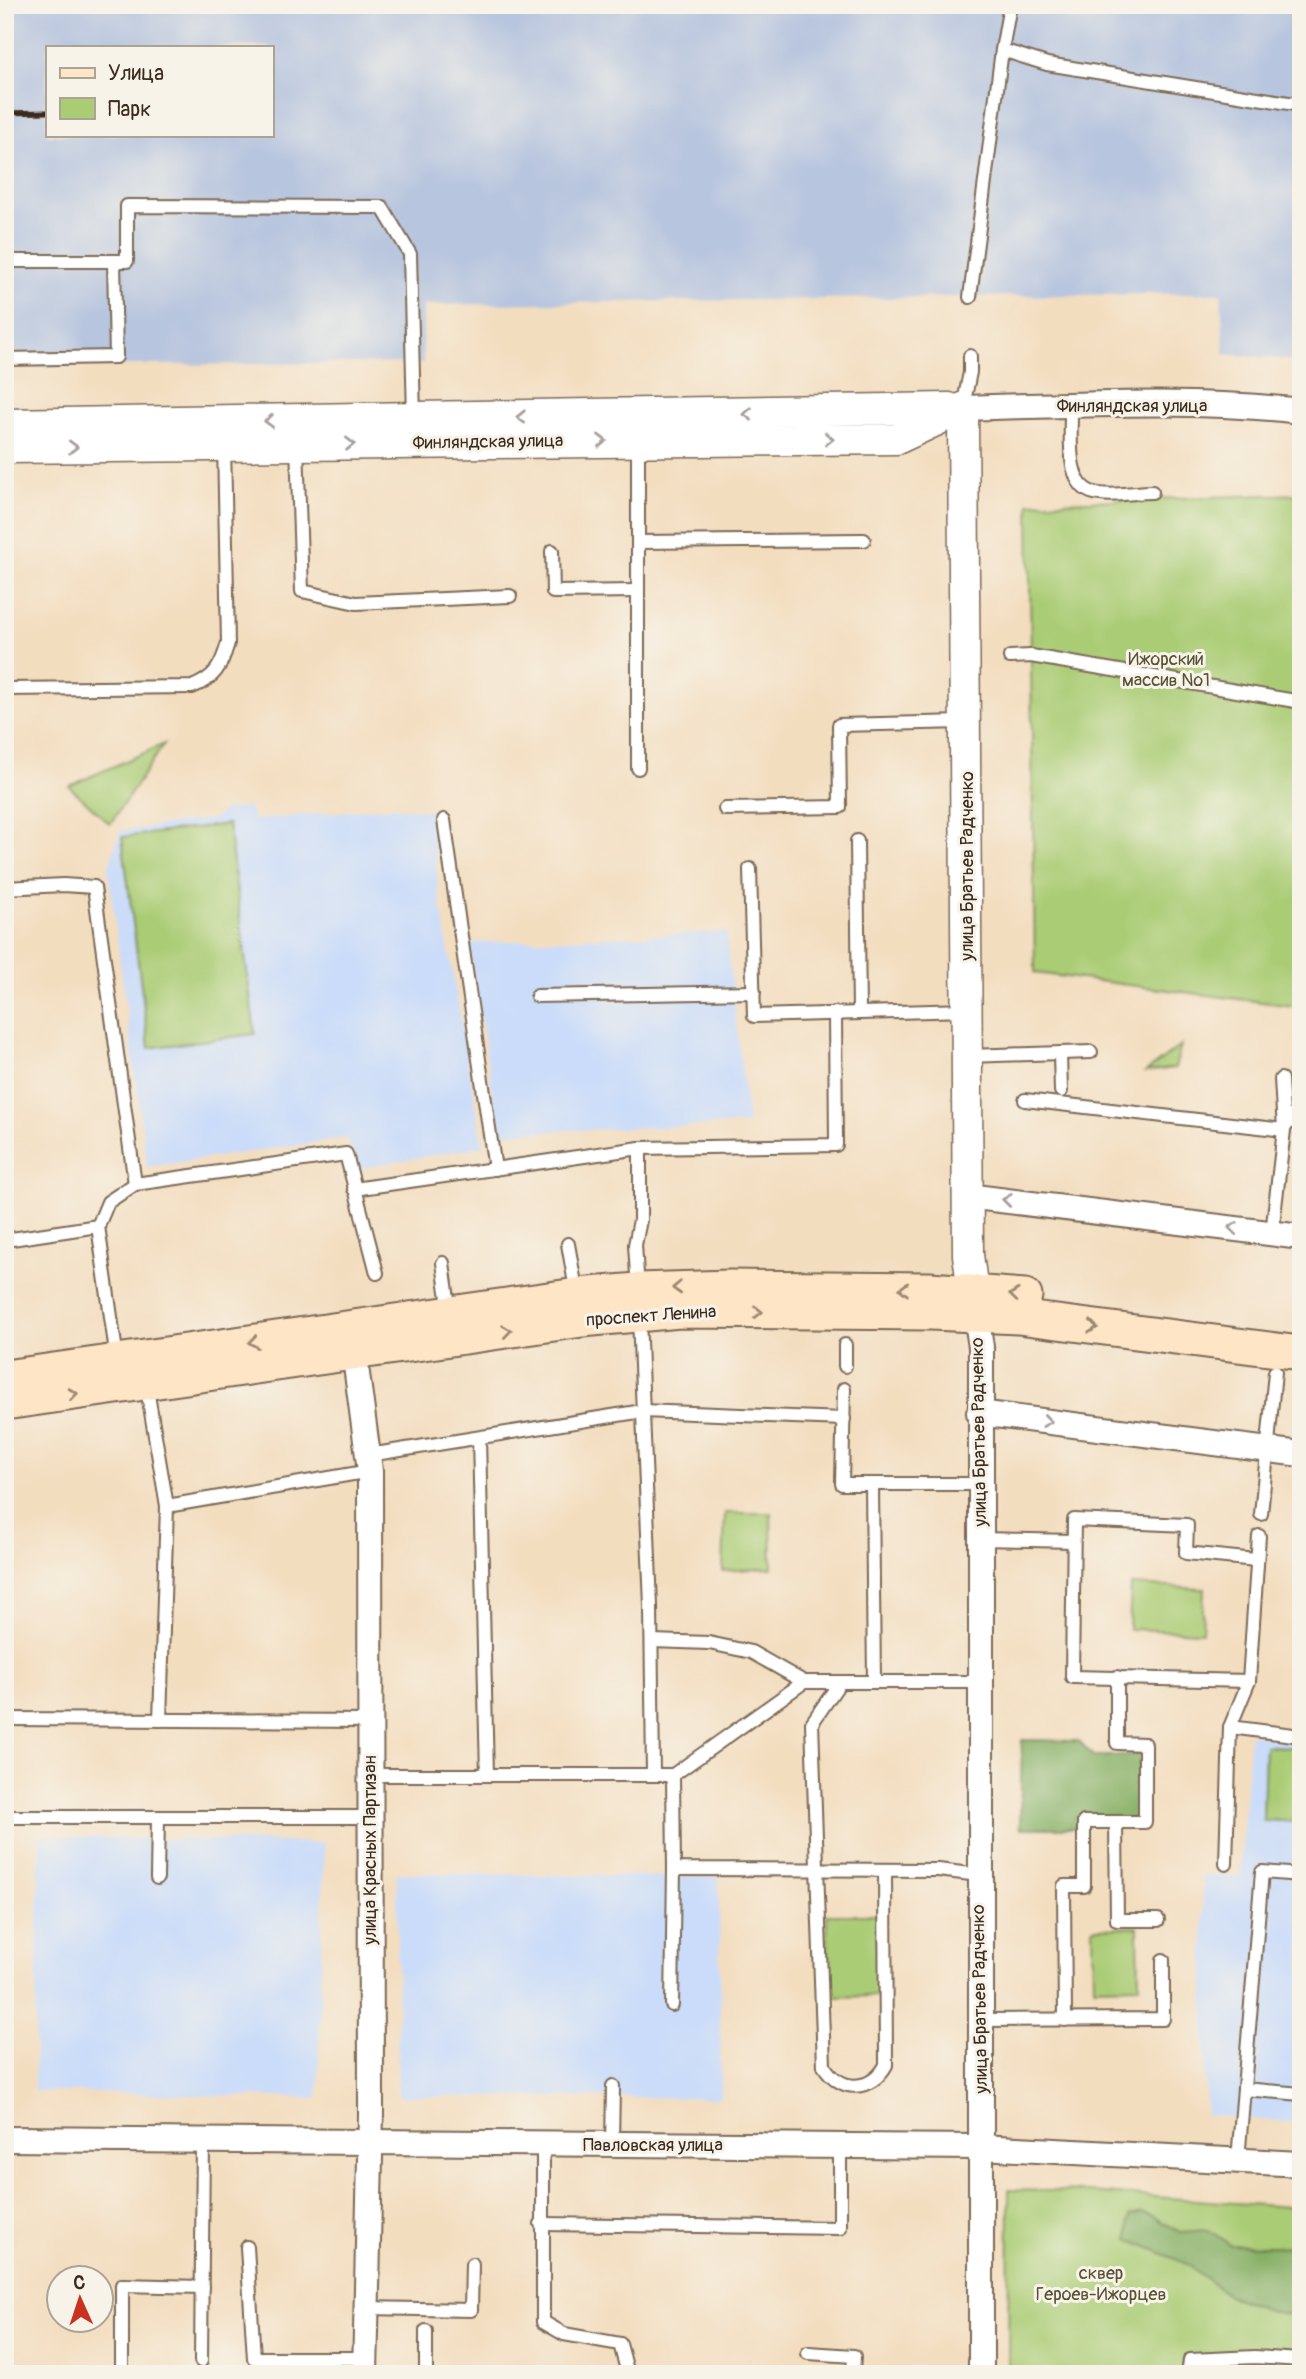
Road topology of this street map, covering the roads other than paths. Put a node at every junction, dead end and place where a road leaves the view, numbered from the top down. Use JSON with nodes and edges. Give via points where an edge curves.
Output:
{"nodes":[{"id":1,"x":1010,"y":5,"type":"edge"},
{"id":2,"x":1002,"y":50,"type":"junction"},
{"id":3,"x":1301,"y":105,"type":"edge"},
{"id":4,"x":5,"y":261,"type":"edge"},
{"id":5,"x":114,"y":261,"type":"junction"},
{"id":6,"x":970,"y":297,"type":"dead end"},
{"id":7,"x":970,"y":356,"type":"dead end"},
{"id":8,"x":5,"y":359,"type":"edge"},
{"id":9,"x":1071,"y":405,"type":"junction"},
{"id":10,"x":963,"y":408,"type":"junction"},
{"id":11,"x":1301,"y":411,"type":"edge"},
{"id":12,"x":5,"y":424,"type":"edge"},
{"id":13,"x":638,"y":428,"type":"junction"},
{"id":14,"x":414,"y":431,"type":"junction"},
{"id":15,"x":223,"y":433,"type":"junction"},
{"id":16,"x":297,"y":444,"type":"junction"},
{"id":17,"x":5,"y":448,"type":"edge"},
{"id":18,"x":1152,"y":492,"type":"dead end"},
{"id":19,"x":864,"y":540,"type":"dead end"},
{"id":20,"x":638,"y":542,"type":"junction"},
{"id":21,"x":552,"y":551,"type":"dead end"},
{"id":22,"x":638,"y":591,"type":"junction"},
{"id":23,"x":510,"y":596,"type":"dead end"},
{"id":24,"x":1010,"y":657,"type":"dead end"},
{"id":25,"x":5,"y":689,"type":"edge"},
{"id":26,"x":1301,"y":702,"type":"edge"},
{"id":27,"x":966,"y":722,"type":"junction"},
{"id":28,"x":638,"y":768,"type":"dead end"},
{"id":29,"x":725,"y":809,"type":"dead end"},
{"id":30,"x":444,"y":820,"type":"dead end"},
{"id":31,"x":857,"y":842,"type":"dead end"},
{"id":32,"x":750,"y":869,"type":"dead end"},
{"id":33,"x":5,"y":888,"type":"edge"},
{"id":34,"x":754,"y":992,"type":"junction"},
{"id":35,"x":537,"y":996,"type":"dead end"},
{"id":36,"x":967,"y":1010,"type":"junction"},
{"id":37,"x":835,"y":1013,"type":"junction"},
{"id":38,"x":859,"y":1013,"type":"junction"},
{"id":39,"x":1091,"y":1052,"type":"dead end"},
{"id":40,"x":1060,"y":1054,"type":"junction"},
{"id":41,"x":967,"y":1056,"type":"junction"},
{"id":42,"x":1281,"y":1079,"type":"dead end"},
{"id":43,"x":1061,"y":1091,"type":"dead end"},
{"id":44,"x":1025,"y":1100,"type":"dead end"},
{"id":45,"x":1301,"y":1103,"type":"edge"},
{"id":46,"x":1284,"y":1130,"type":"junction"},
{"id":47,"x":640,"y":1148,"type":"junction"},
{"id":48,"x":495,"y":1169,"type":"junction"},
{"id":49,"x":135,"y":1184,"type":"junction"},
{"id":50,"x":354,"y":1189,"type":"junction"},
{"id":51,"x":967,"y":1196,"type":"junction"},
{"id":52,"x":98,"y":1226,"type":"junction"},
{"id":53,"x":1272,"y":1233,"type":"junction"},
{"id":54,"x":1301,"y":1237,"type":"edge"},
{"id":55,"x":5,"y":1240,"type":"edge"},
{"id":56,"x":568,"y":1244,"type":"dead end"},
{"id":57,"x":443,"y":1263,"type":"dead end"},
{"id":58,"x":377,"y":1273,"type":"dead end"},
{"id":59,"x":577,"y":1295,"type":"junction"},
{"id":60,"x":638,"y":1302,"type":"junction"},
{"id":61,"x":974,"y":1303,"type":"junction"},
{"id":62,"x":450,"y":1314,"type":"junction"},
{"id":63,"x":1301,"y":1331,"type":"edge"},
{"id":64,"x":352,"y":1341,"type":"junction"},
{"id":65,"x":845,"y":1345,"type":"dead end"},
{"id":66,"x":118,"y":1361,"type":"junction"},
{"id":67,"x":1288,"y":1363,"type":"edge"},
{"id":68,"x":845,"y":1366,"type":"dead end"},
{"id":69,"x":5,"y":1377,"type":"edge"},
{"id":70,"x":146,"y":1383,"type":"junction"},
{"id":71,"x":844,"y":1389,"type":"dead end"},
{"id":72,"x":5,"y":1403,"type":"edge"},
{"id":73,"x":643,"y":1411,"type":"junction"},
{"id":74,"x":979,"y":1413,"type":"junction"},
{"id":75,"x":844,"y":1419,"type":"junction"},
{"id":76,"x":479,"y":1438,"type":"junction"},
{"id":77,"x":1266,"y":1449,"type":"junction"},
{"id":78,"x":1301,"y":1454,"type":"edge"},
{"id":79,"x":370,"y":1463,"type":"junction"},
{"id":80,"x":872,"y":1484,"type":"junction"},
{"id":81,"x":980,"y":1484,"type":"junction"},
{"id":82,"x":167,"y":1506,"type":"junction"},
{"id":83,"x":1261,"y":1514,"type":"dead end"},
{"id":84,"x":1259,"y":1536,"type":"dead end"},
{"id":85,"x":980,"y":1539,"type":"junction"},
{"id":86,"x":1073,"y":1541,"type":"junction"},
{"id":87,"x":1256,"y":1560,"type":"junction"},
{"id":88,"x":652,"y":1641,"type":"junction"},
{"id":89,"x":1117,"y":1677,"type":"junction"},
{"id":90,"x":1249,"y":1681,"type":"junction"},
{"id":91,"x":804,"y":1682,"type":"junction"},
{"id":92,"x":840,"y":1682,"type":"junction"},
{"id":93,"x":874,"y":1682,"type":"junction"},
{"id":94,"x":980,"y":1682,"type":"junction"},
{"id":95,"x":5,"y":1719,"type":"edge"},
{"id":96,"x":160,"y":1720,"type":"junction"},
{"id":97,"x":370,"y":1721,"type":"junction"},
{"id":98,"x":1230,"y":1727,"type":"junction"},
{"id":99,"x":1301,"y":1736,"type":"edge"},
{"id":100,"x":673,"y":1774,"type":"junction"},
{"id":101,"x":370,"y":1775,"type":"junction"},
{"id":102,"x":487,"y":1775,"type":"junction"},
{"id":103,"x":653,"y":1775,"type":"junction"},
{"id":104,"x":5,"y":1817,"type":"edge"},
{"id":105,"x":158,"y":1817,"type":"junction"},
{"id":106,"x":370,"y":1817,"type":"junction"},
{"id":107,"x":1116,"y":1822,"type":"junction"},
{"id":108,"x":1226,"y":1864,"type":"dead end"},
{"id":109,"x":674,"y":1869,"type":"junction"},
{"id":110,"x":884,"y":1870,"type":"junction"},
{"id":111,"x":816,"y":1871,"type":"junction"},
{"id":112,"x":979,"y":1875,"type":"junction"},
{"id":113,"x":1301,"y":1875,"type":"edge"},
{"id":114,"x":157,"y":1878,"type":"dead end"},
{"id":115,"x":1158,"y":1920,"type":"dead end"},
{"id":116,"x":1163,"y":1960,"type":"dead end"},
{"id":117,"x":672,"y":2005,"type":"dead end"},
{"id":118,"x":980,"y":2020,"type":"junction"},
{"id":119,"x":1065,"y":2020,"type":"junction"},
{"id":120,"x":613,"y":2085,"type":"dead end"},
{"id":121,"x":1244,"y":2089,"type":"junction"},
{"id":122,"x":1301,"y":2094,"type":"edge"},
{"id":123,"x":5,"y":2139,"type":"edge"},
{"id":124,"x":203,"y":2141,"type":"junction"},
{"id":125,"x":369,"y":2142,"type":"junction"},
{"id":126,"x":543,"y":2144,"type":"junction"},
{"id":127,"x":612,"y":2144,"type":"junction"},
{"id":128,"x":841,"y":2146,"type":"junction"},
{"id":129,"x":980,"y":2147,"type":"junction"},
{"id":130,"x":1238,"y":2160,"type":"junction"},
{"id":131,"x":1301,"y":2164,"type":"edge"},
{"id":132,"x":541,"y":2224,"type":"junction"},
{"id":133,"x":247,"y":2247,"type":"dead end"},
{"id":134,"x":472,"y":2264,"type":"dead end"},
{"id":135,"x":202,"y":2287,"type":"junction"},
{"id":136,"x":366,"y":2308,"type":"junction"},
{"id":137,"x":426,"y":2332,"type":"dead end"},
{"id":138,"x":808,"y":2353,"type":"dead end"},
{"id":139,"x":1301,"y":2360,"type":"edge"},
{"id":140,"x":201,"y":2361,"type":"dead end"},
{"id":141,"x":365,"y":2366,"type":"edge"},
{"id":142,"x":122,"y":2374,"type":"edge"},
{"id":143,"x":426,"y":2374,"type":"edge"},
{"id":144,"x":628,"y":2374,"type":"edge"},
{"id":145,"x":853,"y":2374,"type":"edge"},
{"id":146,"x":981,"y":2374,"type":"edge"},
{"id":147,"x":1188,"y":2374,"type":"edge"}],
"edges":[{"from":1,"to":2,"type":"lane"},
{"from":2,"to":3,"type":"lane","via":[[1047,64]]},
{"from":2,"to":6,"type":"lane"},
{"from":4,"to":5,"type":"lane"},
{"from":5,"to":8,"type":"lane","via":[[116,357]]},
{"from":5,"to":14,"type":"lane","via":[[127,261],[127,206],[382,207],[410,254]]},
{"from":7,"to":10,"type":"lane"},
{"from":9,"to":10,"type":"street","name":"Финляндская улица"},
{"from":9,"to":11,"type":"street","name":"Финляндская улица"},
{"from":9,"to":18,"type":"lane","via":[[1074,475],[1081,487],[1093,493]]},
{"from":10,"to":13,"type":"street","name":"Финляндская улица"},
{"from":10,"to":27,"type":"street","name":"улица Братьев Радченко"},
{"from":12,"to":15,"type":"street","name":"Финляндская улица"},
{"from":13,"to":14,"type":"street","name":"Финляндская улица"},
{"from":13,"to":20,"type":"lane"},
{"from":14,"to":15,"type":"street","name":"Финляндская улица","one_way":true},
{"from":16,"to":14,"type":"street","name":"Финляндская улица","one_way":true},
{"from":15,"to":16,"type":"street","name":"Финляндская улица"},
{"from":17,"to":15,"type":"street","name":"Финляндская улица","one_way":true},
{"from":15,"to":25,"type":"lane","via":[[228,643],[222,665],[210,680],[192,687]]},
{"from":16,"to":23,"type":"lane","via":[[302,591],[356,603]]},
{"from":19,"to":20,"type":"lane"},
{"from":20,"to":22,"type":"lane"},
{"from":21,"to":22,"type":"lane","via":[[553,592]]},
{"from":22,"to":28,"type":"lane"},
{"from":24,"to":26,"type":"lane","via":[[1031,656]]},
{"from":27,"to":29,"type":"lane","via":[[839,725],[840,807]]},
{"from":27,"to":36,"type":"street","name":"улица Братьев Радченко"},
{"from":30,"to":48,"type":"lane"},
{"from":31,"to":38,"type":"lane"},
{"from":32,"to":34,"type":"lane"},
{"from":33,"to":49,"type":"lane","via":[[94,887]]},
{"from":34,"to":35,"type":"lane"},
{"from":34,"to":37,"type":"lane","via":[[754,1016]]},
{"from":36,"to":38,"type":"lane"},
{"from":36,"to":41,"type":"street","name":"улица Братьев Радченко"},
{"from":37,"to":38,"type":"lane"},
{"from":37,"to":47,"type":"lane","via":[[836,1145]]},
{"from":39,"to":40,"type":"lane"},
{"from":40,"to":41,"type":"lane"},
{"from":40,"to":43,"type":"lane"},
{"from":41,"to":51,"type":"street","name":"улица Братьев Радченко"},
{"from":42,"to":46,"type":"lane"},
{"from":44,"to":46,"type":"lane"},
{"from":45,"to":46,"type":"lane"},
{"from":46,"to":53,"type":"lane"},
{"from":47,"to":48,"type":"lane"},
{"from":47,"to":60,"type":"lane","via":[[640,1220],[635,1245]]},
{"from":48,"to":50,"type":"lane"},
{"from":49,"to":50,"type":"lane","via":[[346,1154]]},
{"from":49,"to":52,"type":"lane","via":[[108,1202]]},
{"from":50,"to":58,"type":"lane"},
{"from":53,"to":51,"type":"street","one_way":true},
{"from":51,"to":61,"type":"street","name":"улица Братьев Радченко"},
{"from":52,"to":55,"type":"lane"},
{"from":52,"to":66,"type":"lane"},
{"from":53,"to":54,"type":"street"},
{"from":56,"to":59,"type":"lane"},
{"from":57,"to":62,"type":"lane"},
{"from":59,"to":60,"type":"main road","name":"проспект Ленина"},
{"from":59,"to":62,"type":"main road","name":"проспект Ленина"},
{"from":60,"to":61,"type":"main road","name":"проспект Ленина","via":[[680,1311]]},
{"from":64,"to":60,"type":"main road","name":"проспект Ленина","one_way":true},
{"from":60,"to":73,"type":"lane"},
{"from":63,"to":61,"type":"main road","name":"проспект Ленина","one_way":true},
{"from":61,"to":67,"type":"main road","name":"проспект Ленина","one_way":true},
{"from":61,"to":74,"type":"street","name":"улица Братьев Радченко","via":[[981,1347]]},
{"from":62,"to":64,"type":"main road","name":"проспект Ленина"},
{"from":64,"to":66,"type":"main road","name":"проспект Ленина","one_way":true},
{"from":64,"to":70,"type":"main road","name":"проспект Ленина"},
{"from":64,"to":79,"type":"street","name":"улица Красных Партизан"},
{"from":65,"to":68,"type":"lane"},
{"from":66,"to":69,"type":"main road","name":"проспект Ленина"},
{"from":67,"to":77,"type":"lane"},
{"from":72,"to":70,"type":"main road","name":"проспект Ленина","one_way":true},
{"from":70,"to":82,"type":"lane"},
{"from":71,"to":75,"type":"lane"},
{"from":73,"to":75,"type":"lane"},
{"from":73,"to":76,"type":"lane"},
{"from":73,"to":88,"type":"lane"},
{"from":74,"to":77,"type":"street","one_way":true},
{"from":74,"to":81,"type":"street","name":"улица Братьев Радченко"},
{"from":75,"to":80,"type":"lane","via":[[842,1484]]},
{"from":76,"to":79,"type":"lane"},
{"from":76,"to":102,"type":"lane"},
{"from":77,"to":78,"type":"street"},
{"from":77,"to":83,"type":"lane"},
{"from":79,"to":82,"type":"lane"},
{"from":79,"to":97,"type":"street","name":"улица Красных Партизан"},
{"from":80,"to":81,"type":"lane"},
{"from":80,"to":93,"type":"lane"},
{"from":81,"to":85,"type":"street","name":"улица Братьев Радченко"},
{"from":82,"to":96,"type":"lane"},
{"from":84,"to":87,"type":"lane"},
{"from":85,"to":86,"type":"lane"},
{"from":85,"to":94,"type":"street","name":"улица Братьев Радченко"},
{"from":86,"to":87,"type":"lane","via":[[1074,1520],[1187,1525],[1186,1553]]},
{"from":86,"to":89,"type":"lane","via":[[1072,1677]]},
{"from":87,"to":90,"type":"lane"},
{"from":88,"to":91,"type":"lane","via":[[709,1643],[751,1652]]},
{"from":88,"to":103,"type":"lane"},
{"from":89,"to":90,"type":"lane"},
{"from":89,"to":107,"type":"lane","via":[[1117,1743],[1145,1744],[1145,1822]]},
{"from":90,"to":98,"type":"lane"},
{"from":91,"to":92,"type":"lane"},
{"from":91,"to":100,"type":"lane"},
{"from":92,"to":93,"type":"lane"},
{"from":92,"to":111,"type":"lane","via":[[812,1723]]},
{"from":93,"to":94,"type":"lane"},
{"from":94,"to":112,"type":"street","name":"улица Братьев Радченко"},
{"from":95,"to":96,"type":"lane"},
{"from":96,"to":97,"type":"lane"},
{"from":97,"to":101,"type":"street","name":"улица Красных Партизан"},
{"from":98,"to":99,"type":"lane"},
{"from":98,"to":108,"type":"lane"},
{"from":100,"to":103,"type":"lane"},
{"from":100,"to":109,"type":"lane"},
{"from":101,"to":102,"type":"lane"},
{"from":101,"to":106,"type":"street","name":"улица Красных Партизан"},
{"from":102,"to":103,"type":"lane"},
{"from":104,"to":105,"type":"lane"},
{"from":105,"to":106,"type":"lane"},
{"from":105,"to":114,"type":"lane"},
{"from":106,"to":125,"type":"street","name":"улица Красных Партизан"},
{"from":107,"to":115,"type":"lane","via":[[1118,1920]]},
{"from":107,"to":119,"type":"lane","via":[[1084,1822],[1084,1886],[1065,1886]]},
{"from":109,"to":111,"type":"lane"},
{"from":109,"to":117,"type":"lane"},
{"from":110,"to":111,"type":"lane"},
{"from":110,"to":111,"type":"lane","via":[[886,2064],[878,2078],[864,2086],[845,2086],[832,2079],[824,2066]]},
{"from":110,"to":112,"type":"lane"},
{"from":112,"to":118,"type":"street","name":"улица Братьев Радченко"},
{"from":113,"to":121,"type":"lane","via":[[1262,1872]]},
{"from":116,"to":119,"type":"lane","via":[[1163,2020]]},
{"from":118,"to":119,"type":"lane"},
{"from":118,"to":129,"type":"street","name":"улица Братьев Радченко"},
{"from":120,"to":127,"type":"lane"},
{"from":121,"to":122,"type":"lane"},
{"from":121,"to":130,"type":"lane"},
{"from":123,"to":124,"type":"street","name":"Павловская улица"},
{"from":124,"to":125,"type":"street","name":"Павловская улица"},
{"from":124,"to":135,"type":"lane"},
{"from":125,"to":126,"type":"street","name":"Павловская улица"},
{"from":125,"to":136,"type":"street","name":"улица Красных Партизан"},
{"from":126,"to":127,"type":"street","name":"Павловская улица"},
{"from":126,"to":132,"type":"lane"},
{"from":127,"to":128,"type":"street","name":"Павловская улица"},
{"from":128,"to":129,"type":"street","name":"Павловская улица"},
{"from":128,"to":132,"type":"lane","via":[[840,2228]]},
{"from":129,"to":130,"type":"street","name":"Павловская улица"},
{"from":129,"to":146,"type":"street","name":"улица Братьев Радченко"},
{"from":130,"to":131,"type":"street","name":"Павловская улица"},
{"from":132,"to":144,"type":"lane","via":[[543,2322],[565,2334],[621,2344]]},
{"from":133,"to":141,"type":"lane","via":[[254,2358]]},
{"from":134,"to":136,"type":"lane","via":[[471,2310]]},
{"from":135,"to":140,"type":"lane"},
{"from":135,"to":142,"type":"lane","via":[[122,2285]]},
{"from":136,"to":141,"type":"street","name":"улица Красных Партизан"},
{"from":137,"to":143,"type":"lane"},
{"from":138,"to":145,"type":"lane","via":[[854,2356]]},
{"from":139,"to":147,"type":"lane","via":[[1190,2360]]}]}
